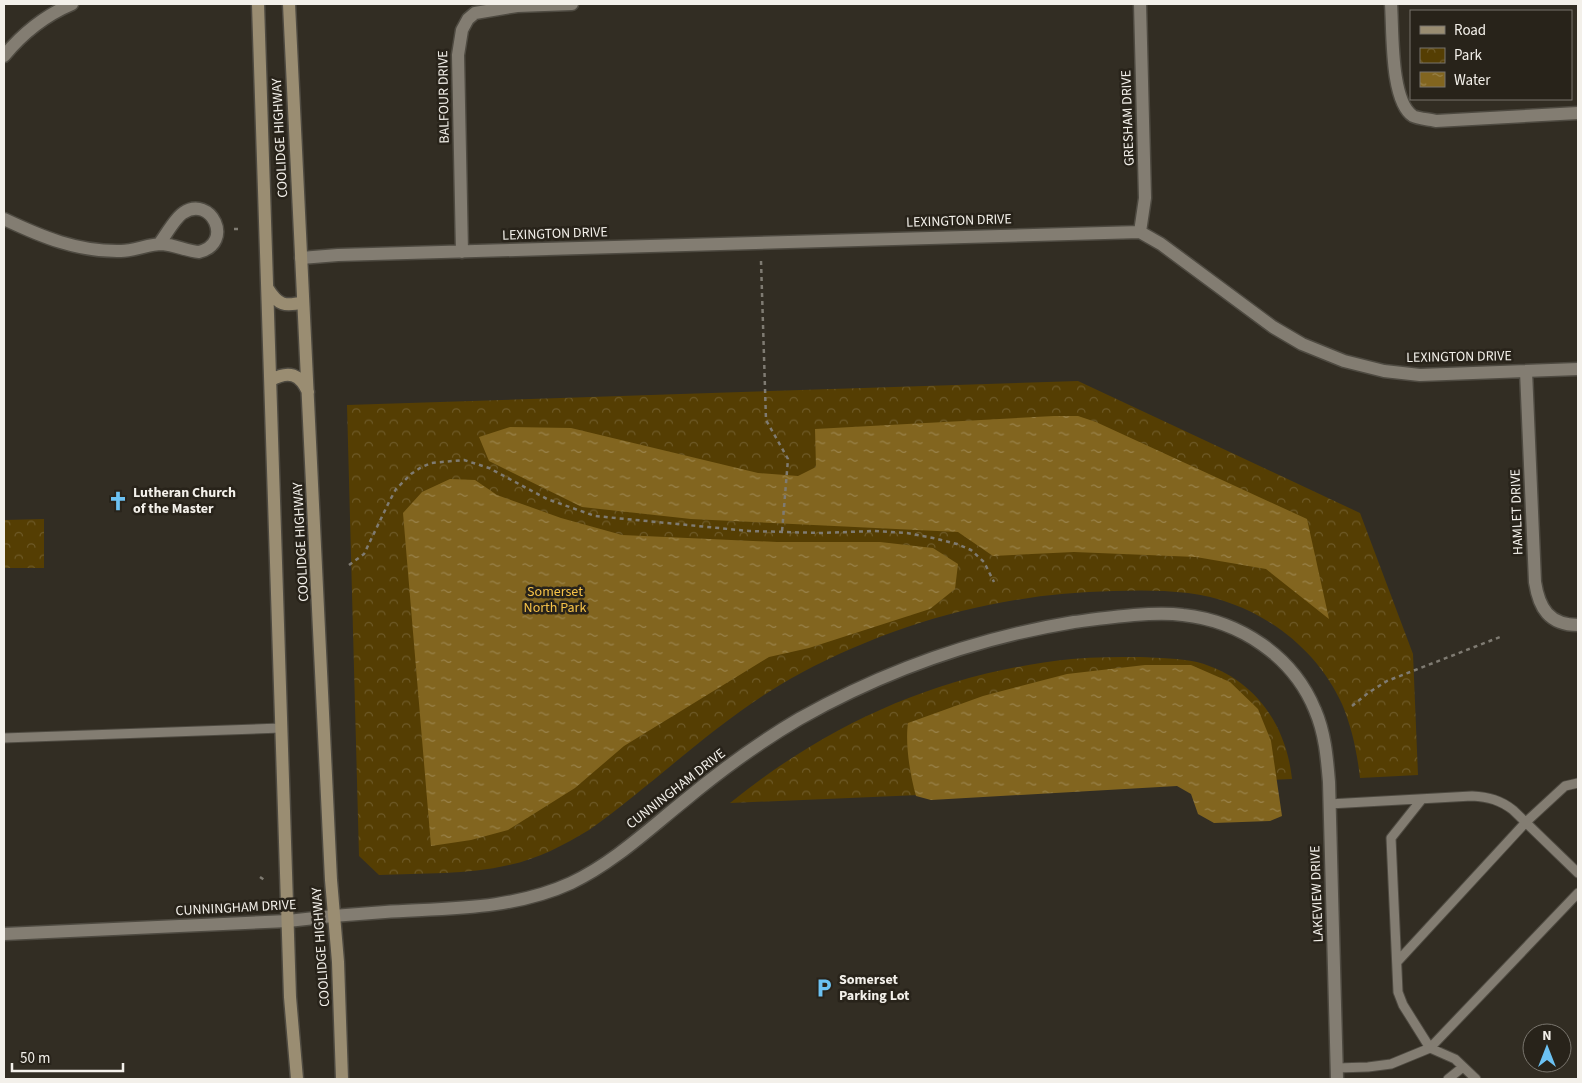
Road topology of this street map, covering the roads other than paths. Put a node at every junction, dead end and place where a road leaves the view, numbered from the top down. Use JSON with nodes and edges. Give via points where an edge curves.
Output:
{"nodes":[{"id":1,"x":72,"y":4,"type":"edge"},
{"id":2,"x":258,"y":4,"type":"edge"},
{"id":3,"x":289,"y":4,"type":"edge"},
{"id":4,"x":572,"y":4,"type":"edge"},
{"id":5,"x":1140,"y":4,"type":"edge"},
{"id":6,"x":1391,"y":4,"type":"edge"},
{"id":7,"x":4,"y":56,"type":"edge"},
{"id":8,"x":1578,"y":114,"type":"edge"},
{"id":9,"x":4,"y":219,"type":"edge"},
{"id":10,"x":1140,"y":232,"type":"junction"},
{"id":11,"x":159,"y":244,"type":"junction"},
{"id":12,"x":462,"y":252,"type":"junction"},
{"id":13,"x":301,"y":258,"type":"junction"},
{"id":14,"x":268,"y":289,"type":"junction"},
{"id":15,"x":304,"y":302,"type":"junction"},
{"id":16,"x":1578,"y":369,"type":"edge"},
{"id":17,"x":1526,"y":371,"type":"junction"},
{"id":18,"x":271,"y":380,"type":"junction"},
{"id":19,"x":308,"y":392,"type":"junction"},
{"id":20,"x":1578,"y":625,"type":"edge"},
{"id":21,"x":1315,"y":710,"type":"joint"},
{"id":22,"x":280,"y":728,"type":"junction"},
{"id":23,"x":4,"y":738,"type":"edge"},
{"id":24,"x":1578,"y":783,"type":"edge"},
{"id":25,"x":1422,"y":799,"type":"junction"},
{"id":26,"x":1329,"y":804,"type":"junction"},
{"id":27,"x":1526,"y":822,"type":"junction"},
{"id":28,"x":1578,"y":873,"type":"edge"},
{"id":29,"x":1578,"y":894,"type":"edge"},
{"id":30,"x":334,"y":915,"type":"junction"},
{"id":31,"x":288,"y":921,"type":"junction"},
{"id":32,"x":4,"y":934,"type":"edge"},
{"id":33,"x":1397,"y":962,"type":"junction"},
{"id":34,"x":1430,"y":1048,"type":"junction"},
{"id":35,"x":1463,"y":1066,"type":"junction"},
{"id":36,"x":1337,"y":1073,"type":"edge"},
{"id":37,"x":297,"y":1079,"type":"edge"},
{"id":38,"x":342,"y":1079,"type":"edge"},
{"id":39,"x":1448,"y":1079,"type":"edge"},
{"id":40,"x":1476,"y":1079,"type":"edge"}],
"edges":[{"from":1,"to":7,"type":"street","via":[[31,29]]},
{"from":2,"to":14,"type":"main road","name":"COOLIDGE HIGHWAY"},
{"from":3,"to":13,"type":"main road","name":"COOLIDGE HIGHWAY"},
{"from":4,"to":12,"type":"street","name":"BALFOUR DRIVE","via":[[517,6],[475,13],[462,30],[458,55]]},
{"from":5,"to":10,"type":"street","name":"GRESHAM DRIVE","via":[[1145,198]]},
{"from":6,"to":8,"type":"street","via":[[1397,88],[1405,109],[1414,117],[1436,121]]},
{"from":9,"to":11,"type":"street","via":[[49,240],[78,248],[122,251]]},
{"from":10,"to":12,"type":"street","name":"LEXINGTON DRIVE"},
{"from":10,"to":17,"type":"street","name":"LEXINGTON DRIVE","via":[[1162,244],[1273,327],[1302,344],[1344,361],[1384,372],[1420,375]]},
{"from":11,"to":11,"type":"street","via":[[178,218],[191,209],[208,212],[217,224],[215,243],[205,251],[192,252]]},
{"from":12,"to":13,"type":"street","name":"LEXINGTON DRIVE"},
{"from":13,"to":15,"type":"main road","name":"COOLIDGE HIGHWAY"},
{"from":14,"to":15,"type":"main road","via":[[282,304]]},
{"from":14,"to":18,"type":"main road","name":"COOLIDGE HIGHWAY"},
{"from":15,"to":19,"type":"main road","name":"COOLIDGE HIGHWAY"},
{"from":16,"to":17,"type":"street","name":"LEXINGTON DRIVE"},
{"from":17,"to":20,"type":"street","name":"HAMLET DRIVE","via":[[1537,595],[1542,607],[1558,622]]},
{"from":18,"to":19,"type":"main road","via":[[283,375],[294,376],[301,379]]},
{"from":18,"to":22,"type":"main road","name":"COOLIDGE HIGHWAY"},
{"from":19,"to":30,"type":"main road","name":"COOLIDGE HIGHWAY"},
{"from":21,"to":26,"type":"street","name":"LAKEVIEW DRIVE","via":[[1324,743]]},
{"from":21,"to":30,"type":"street","name":"CUNNINGHAM DRIVE","via":[[1282,660],[1246,634],[1216,622],[1180,614],[1157,614],[1094,619],[1025,631],[929,659],[821,707],[774,734],[727,767],[605,864],[552,891],[494,905]]},
{"from":22,"to":23,"type":"lane"},
{"from":22,"to":31,"type":"main road","name":"COOLIDGE HIGHWAY"},
{"from":24,"to":27,"type":"lane","via":[[1565,786]]},
{"from":25,"to":26,"type":"lane"},
{"from":25,"to":27,"type":"lane","via":[[1488,796],[1501,801]]},
{"from":25,"to":33,"type":"lane","via":[[1391,838]]},
{"from":26,"to":36,"type":"street","name":"LAKEVIEW DRIVE"},
{"from":27,"to":28,"type":"lane"},
{"from":27,"to":33,"type":"lane"},
{"from":29,"to":34,"type":"lane"},
{"from":30,"to":31,"type":"street","name":"CUNNINGHAM DRIVE"},
{"from":30,"to":38,"type":"main road","name":"COOLIDGE HIGHWAY"},
{"from":31,"to":32,"type":"street","name":"CUNNINGHAM DRIVE"},
{"from":31,"to":37,"type":"main road","name":"COOLIDGE HIGHWAY"},
{"from":33,"to":34,"type":"lane","via":[[1398,992]]},
{"from":34,"to":35,"type":"lane"},
{"from":34,"to":36,"type":"lane","via":[[1391,1064]]},
{"from":35,"to":39,"type":"lane"},
{"from":35,"to":40,"type":"lane"}]}
